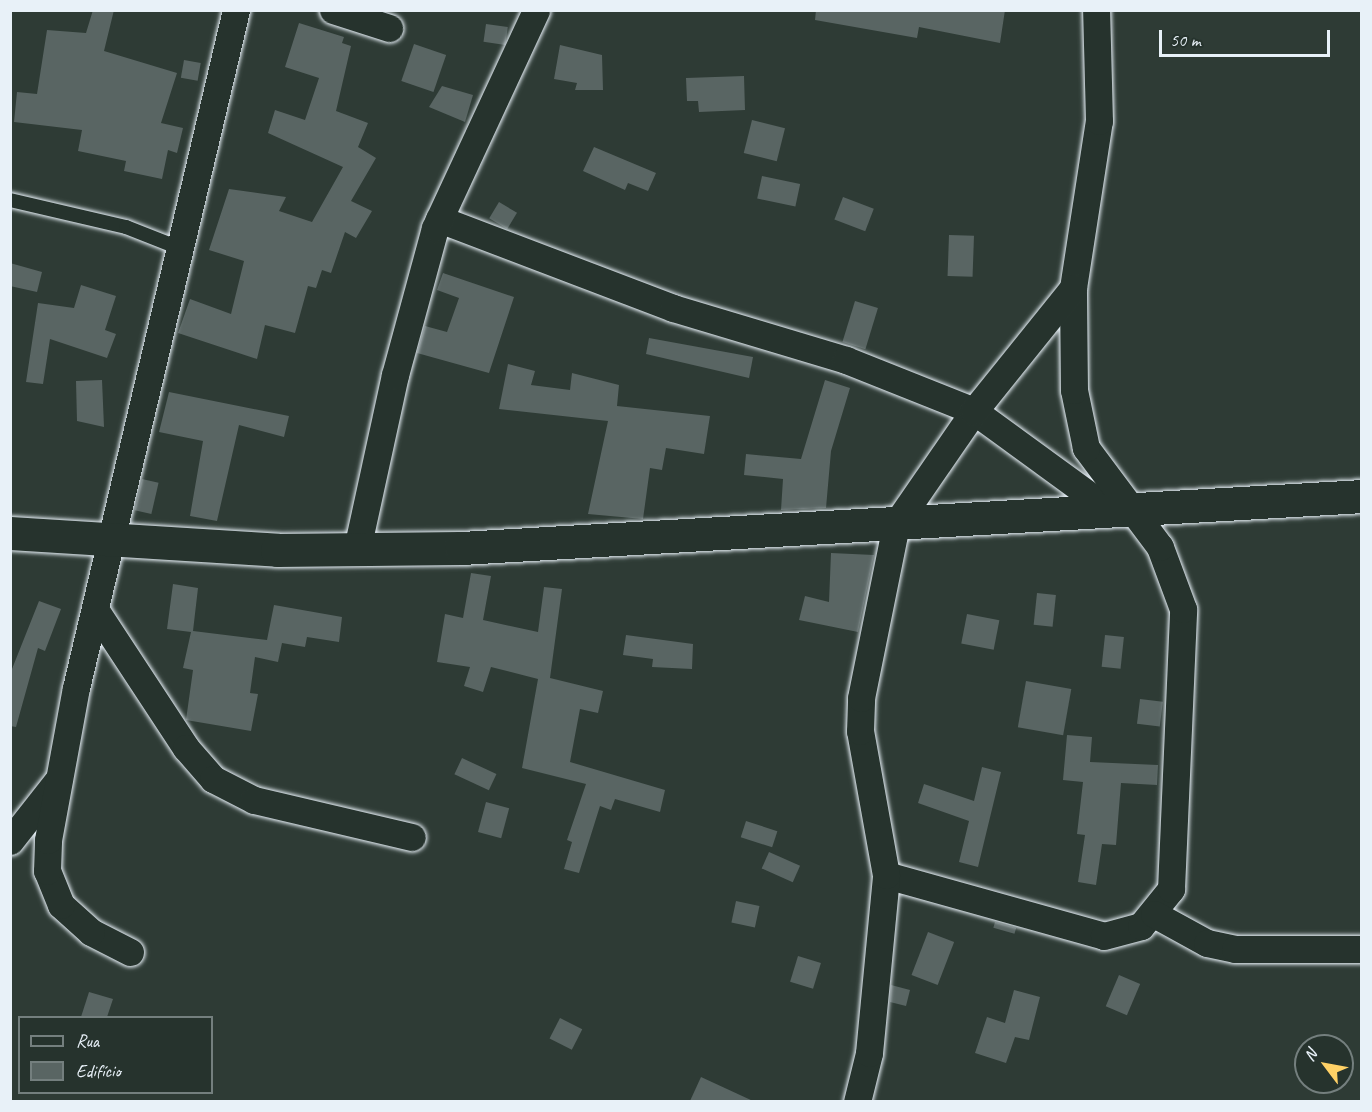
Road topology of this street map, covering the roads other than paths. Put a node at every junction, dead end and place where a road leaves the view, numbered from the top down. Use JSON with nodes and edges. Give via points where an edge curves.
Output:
{"nodes":[{"id":1,"x":236,"y":10,"type":"edge"},
{"id":2,"x":333,"y":10,"type":"edge"},
{"id":3,"x":536,"y":10,"type":"edge"},
{"id":4,"x":1096,"y":10,"type":"edge"},
{"id":5,"x":389,"y":28,"type":"dead end"},
{"id":6,"x":10,"y":200,"type":"edge"},
{"id":7,"x":439,"y":219,"type":"junction"},
{"id":8,"x":182,"y":249,"type":"junction"},
{"id":9,"x":1073,"y":288,"type":"junction"},
{"id":10,"x":974,"y":411,"type":"junction"},
{"id":11,"x":1362,"y":495,"type":"edge"},
{"id":12,"x":1121,"y":510,"type":"junction"},
{"id":13,"x":896,"y":524,"type":"junction"},
{"id":14,"x":10,"y":533,"type":"edge"},
{"id":15,"x":112,"y":537,"type":"junction"},
{"id":16,"x":357,"y":549,"type":"junction"},
{"id":17,"x":98,"y":615,"type":"junction"},
{"id":18,"x":63,"y":772,"type":"junction"},
{"id":19,"x":412,"y":837,"type":"dead end"},
{"id":20,"x":10,"y":841,"type":"edge"},
{"id":21,"x":886,"y":875,"type":"junction"},
{"id":22,"x":1154,"y":914,"type":"junction"},
{"id":23,"x":1362,"y":949,"type":"edge"},
{"id":24,"x":130,"y":952,"type":"dead end"},
{"id":25,"x":857,"y":1101,"type":"edge"}],
"edges":[{"from":1,"to":8,"type":"street"},
{"from":2,"to":5,"type":"street"},
{"from":3,"to":7,"type":"street"},
{"from":4,"to":9,"type":"street","via":[[1099,121]]},
{"from":6,"to":8,"type":"lane","via":[[126,227]]},
{"from":7,"to":10,"type":"street","via":[[673,308],[846,360]]},
{"from":7,"to":16,"type":"street","via":[[395,375]]},
{"from":8,"to":15,"type":"street"},
{"from":9,"to":10,"type":"street"},
{"from":9,"to":12,"type":"street","via":[[1078,426]]},
{"from":10,"to":12,"type":"street"},
{"from":10,"to":13,"type":"street"},
{"from":11,"to":12,"type":"street"},
{"from":12,"to":13,"type":"street"},
{"from":12,"to":22,"type":"street","via":[[1160,547],[1183,609],[1176,851],[1171,889]]},
{"from":13,"to":16,"type":"street"},
{"from":13,"to":21,"type":"street","via":[[861,698],[860,730]]},
{"from":14,"to":15,"type":"street"},
{"from":15,"to":16,"type":"street","via":[[277,550]]},
{"from":15,"to":17,"type":"street"},
{"from":17,"to":18,"type":"street","via":[[76,688]]},
{"from":17,"to":19,"type":"street","via":[[186,748],[213,779],[254,800]]},
{"from":18,"to":20,"type":"street"},
{"from":18,"to":24,"type":"street","via":[[47,871],[62,905],[91,932]]},
{"from":21,"to":22,"type":"street","via":[[1104,936],[1124,935]]},
{"from":21,"to":25,"type":"street","via":[[869,1053]]},
{"from":22,"to":23,"type":"street","via":[[1207,943],[1235,949]]}]}
